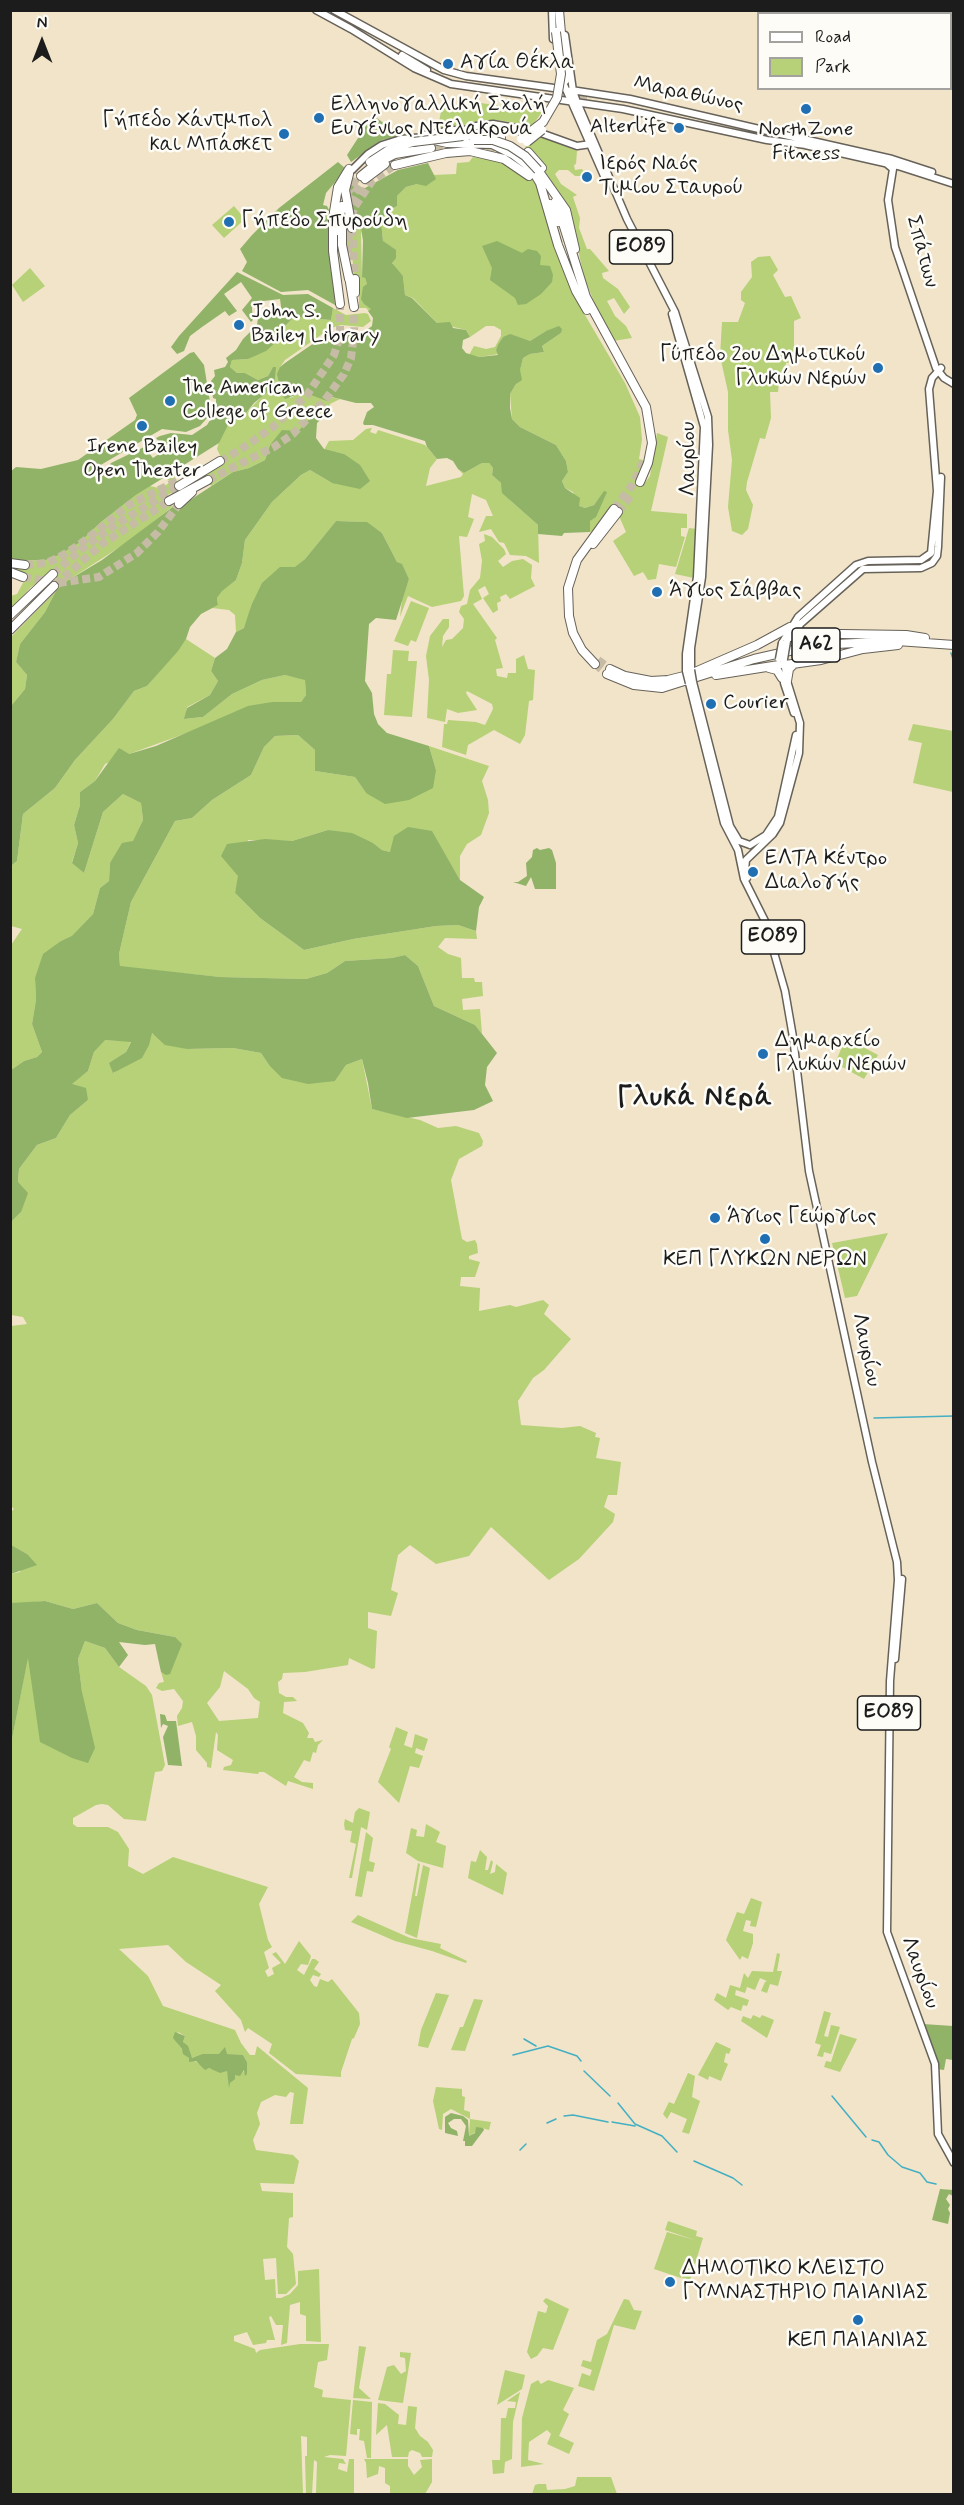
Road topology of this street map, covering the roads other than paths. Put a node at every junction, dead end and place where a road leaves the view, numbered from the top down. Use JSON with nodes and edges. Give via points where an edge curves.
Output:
{"nodes":[{"id":1,"x":318,"y":10,"type":"edge"},
{"id":2,"x":557,"y":10,"type":"edge"},
{"id":3,"x":335,"y":11,"type":"edge"},
{"id":4,"x":558,"y":73,"type":"junction"},
{"id":5,"x":550,"y":93,"type":"junction"},
{"id":6,"x":571,"y":95,"type":"junction"},
{"id":7,"x":587,"y":98,"type":"junction"},
{"id":8,"x":559,"y":100,"type":"junction"},
{"id":9,"x":555,"y":108,"type":"junction"},
{"id":10,"x":582,"y":113,"type":"junction"},
{"id":11,"x":540,"y":130,"type":"junction"},
{"id":12,"x":437,"y":137,"type":"junction"},
{"id":13,"x":454,"y":137,"type":"junction"},
{"id":14,"x":519,"y":142,"type":"dead end"},
{"id":15,"x":586,"y":144,"type":"junction"},
{"id":16,"x":431,"y":148,"type":"tunnel mouth"},
{"id":17,"x":412,"y":155,"type":"tunnel mouth"},
{"id":18,"x":884,"y":162,"type":"junction"},
{"id":19,"x":897,"y":163,"type":"junction"},
{"id":20,"x":395,"y":165,"type":"tunnel mouth"},
{"id":21,"x":540,"y":169,"type":"junction"},
{"id":22,"x":357,"y":173,"type":"junction"},
{"id":23,"x":529,"y":176,"type":"dead end"},
{"id":24,"x":954,"y":182,"type":"edge"},
{"id":25,"x":553,"y":202,"type":"dead end"},
{"id":26,"x":352,"y":228,"type":"tunnel mouth"},
{"id":27,"x":348,"y":253,"type":"tunnel mouth"},
{"id":28,"x":352,"y":279,"type":"junction"},
{"id":29,"x":354,"y":307,"type":"tunnel mouth"},
{"id":30,"x":588,"y":307,"type":"junction"},
{"id":31,"x":941,"y":371,"type":"junction"},
{"id":32,"x":954,"y":382,"type":"edge"},
{"id":33,"x":644,"y":460,"type":"tunnel mouth"},
{"id":34,"x":217,"y":463,"type":"tunnel mouth"},
{"id":35,"x":640,"y":482,"type":"dead end"},
{"id":36,"x":178,"y":483,"type":"tunnel mouth"},
{"id":37,"x":169,"y":501,"type":"tunnel mouth"},
{"id":38,"x":179,"y":504,"type":"tunnel mouth"},
{"id":39,"x":616,"y":510,"type":"tunnel mouth"},
{"id":40,"x":10,"y":563,"type":"edge"},
{"id":41,"x":25,"y":565,"type":"tunnel mouth"},
{"id":42,"x":882,"y":567,"type":"junction"},
{"id":43,"x":10,"y":572,"type":"edge"},
{"id":44,"x":871,"y":573,"type":"dead end"},
{"id":45,"x":53,"y":574,"type":"tunnel mouth"},
{"id":46,"x":23,"y":577,"type":"tunnel mouth"},
{"id":47,"x":54,"y":586,"type":"tunnel mouth"},
{"id":48,"x":10,"y":615,"type":"edge"},
{"id":49,"x":794,"y":627,"type":"junction"},
{"id":50,"x":10,"y":630,"type":"edge"},
{"id":51,"x":805,"y":634,"type":"junction"},
{"id":52,"x":775,"y":636,"type":"junction"},
{"id":53,"x":930,"y":638,"type":"junction"},
{"id":54,"x":786,"y":640,"type":"junction"},
{"id":55,"x":954,"y":645,"type":"edge"},
{"id":56,"x":596,"y":662,"type":"tunnel mouth"},
{"id":57,"x":782,"y":662,"type":"junction"},
{"id":58,"x":794,"y":664,"type":"junction"},
{"id":59,"x":768,"y":667,"type":"junction"},
{"id":60,"x":609,"y":671,"type":"tunnel mouth"},
{"id":61,"x":688,"y":678,"type":"junction"},
{"id":62,"x":785,"y":679,"type":"junction"},
{"id":63,"x":747,"y":844,"type":"junction"},
{"id":64,"x":738,"y":852,"type":"junction"},
{"id":65,"x":750,"y":856,"type":"junction"},
{"id":66,"x":887,"y":1860,"type":"junction"},
{"id":67,"x":954,"y":2163,"type":"edge"}],
"edges":[{"from":1,"to":5,"type":"main road","via":[[446,78],[477,86]]},
{"from":2,"to":4,"type":"main road"},
{"from":2,"to":6,"type":"main road"},
{"from":2,"to":14,"type":"highway","bridge":true,"via":[[561,74],[557,98],[543,122]]},
{"from":3,"to":5,"type":"main road","via":[[442,73]]},
{"from":4,"to":5,"type":"main road","via":[[558,84]]},
{"from":4,"to":6,"type":"main road"},
{"from":5,"to":6,"type":"main road"},
{"from":5,"to":8,"type":"main road"},
{"from":5,"to":9,"type":"main road"},
{"from":6,"to":7,"type":"main road","name":"Μαραθώνος"},
{"from":6,"to":7,"type":"main road","name":"Μαραθώνος"},
{"from":6,"to":8,"type":"main road"},
{"from":6,"to":8,"type":"main road"},
{"from":6,"to":10,"type":"main road","name":"Λαυρίου","number":"ΕΟ89"},
{"from":6,"to":15,"type":"main road"},
{"from":7,"to":10,"type":"main road"},
{"from":7,"to":18,"type":"main road","name":"Μαραθώνος"},
{"from":7,"to":19,"type":"main road","name":"Μαραθώνος","via":[[630,99]]},
{"from":8,"to":9,"type":"main road"},
{"from":9,"to":11,"type":"main road"},
{"from":10,"to":15,"type":"main road","name":"Λαυρίου","number":"ΕΟ89"},
{"from":11,"to":12,"type":"main road","via":[[486,122]]},
{"from":11,"to":15,"type":"main road"},
{"from":12,"to":13,"type":"highway"},
{"from":12,"to":22,"type":"main road","via":[[389,142],[372,151]]},
{"from":12,"to":30,"type":"highway","via":[[492,144],[531,168],[540,183],[572,282]]},
{"from":13,"to":15,"type":"main road","via":[[480,125],[497,125]]},
{"from":13,"to":21,"type":"highway","bridge":true,"via":[[510,146]]},
{"from":15,"to":61,"type":"main road","name":"Λαυρίου","number":"ΕΟ89","via":[[594,153],[671,314],[703,419],[697,577],[686,654]]},
{"from":15,"to":61,"type":"main road","name":"Λαυρίου","number":"ΕΟ89","via":[[675,312],[708,417],[702,577]]},
{"from":16,"to":22,"type":"highway","via":[[395,154]]},
{"from":17,"to":22,"type":"highway"},
{"from":18,"to":19,"type":"main road","name":"Μαραθώνος"},
{"from":18,"to":31,"type":"main road","name":"Σπάτων","via":[[892,167],[893,173],[888,200],[894,241]]},
{"from":19,"to":24,"type":"main road","name":"Μαραθώνος"},
{"from":19,"to":31,"type":"main road","name":"Σπάτων","via":[[892,198],[898,243]]},
{"from":20,"to":23,"type":"highway","via":[[470,151],[504,159]]},
{"from":21,"to":22,"type":"highway","bridge":true,"via":[[528,152],[507,140],[486,135],[413,142],[384,152]]},
{"from":21,"to":30,"type":"highway","via":[[567,214]]},
{"from":22,"to":26,"type":"highway","via":[[346,180],[345,190]]},
{"from":22,"to":28,"type":"highway","via":[[338,187],[333,218],[340,304],[337,232],[343,210],[342,240]]},
{"from":25,"to":30,"type":"highway","via":[[578,290]]},
{"from":27,"to":28,"type":"highway"},
{"from":28,"to":29,"type":"highway"},
{"from":30,"to":33,"type":"highway","via":[[640,404],[647,432]]},
{"from":30,"to":35,"type":"highway","via":[[646,407],[652,443]]},
{"from":31,"to":32,"type":"main road"},
{"from":31,"to":42,"type":"main road","via":[[932,392],[940,475],[935,560],[921,567]]},
{"from":31,"to":49,"type":"main road","via":[[931,381],[928,392],[937,483],[928,557],[856,562],[798,617]]},
{"from":34,"to":36,"type":"highway"},
{"from":37,"to":38,"type":"highway","via":[[208,480]]},
{"from":39,"to":56,"type":"highway","via":[[582,551],[568,605],[577,642]]},
{"from":40,"to":41,"type":"highway"},
{"from":42,"to":44,"type":"main road"},
{"from":42,"to":49,"type":"main road","via":[[860,570]]},
{"from":43,"to":46,"type":"highway"},
{"from":45,"to":48,"type":"highway"},
{"from":47,"to":50,"type":"highway"},
{"from":49,"to":51,"type":"highway"},
{"from":49,"to":52,"type":"highway"},
{"from":49,"to":54,"type":"main road"},
{"from":51,"to":53,"type":"highway","via":[[906,634]]},
{"from":51,"to":54,"type":"highway"},
{"from":52,"to":54,"type":"highway"},
{"from":52,"to":61,"type":"highway"},
{"from":53,"to":55,"type":"highway","number":"Α62"},
{"from":53,"to":61,"type":"highway","number":"Α62","via":[[890,636],[817,641],[772,650]]},
{"from":54,"to":57,"type":"main road","bridge":true},
{"from":55,"to":58,"type":"highway","via":[[895,645]]},
{"from":55,"to":61,"type":"highway","number":"Α62","via":[[865,641],[816,645]]},
{"from":57,"to":58,"type":"highway"},
{"from":57,"to":59,"type":"highway"},
{"from":57,"to":62,"type":"main road"},
{"from":58,"to":62,"type":"highway"},
{"from":59,"to":61,"type":"highway"},
{"from":59,"to":62,"type":"highway"},
{"from":60,"to":61,"type":"highway","number":"Α62","via":[[625,682],[644,687],[662,688]]},
{"from":61,"to":63,"type":"main road","name":"Λαυρίου","number":"ΕΟ89","via":[[729,822],[736,836]]},
{"from":61,"to":64,"type":"main road","name":"Λαυρίου","number":"ΕΟ89","via":[[724,823]]},
{"from":62,"to":63,"type":"main road","via":[[795,717],[794,752],[774,825],[764,837]]},
{"from":62,"to":65,"type":"main road","via":[[800,723],[797,760],[780,823]]},
{"from":63,"to":64,"type":"main road"},
{"from":63,"to":65,"type":"main road","name":"Λαυρίου","number":"ΕΟ89"},
{"from":64,"to":65,"type":"main road","via":[[742,858]]},
{"from":64,"to":66,"type":"main road","name":"Λαυρίου","number":"ΕΟ89","via":[[742,875],[765,921],[785,991],[810,1177],[898,1565],[890,1681]]},
{"from":65,"to":66,"type":"main road","name":"Λαυρίου","number":"ΕΟ89","via":[[745,864],[746,873],[770,924],[788,990],[817,1191],[902,1564]]},
{"from":66,"to":67,"type":"main road","name":"Λαυρίου","number":"ΕΟ89","via":[[888,1938],[935,2064],[938,2134]]}]}
